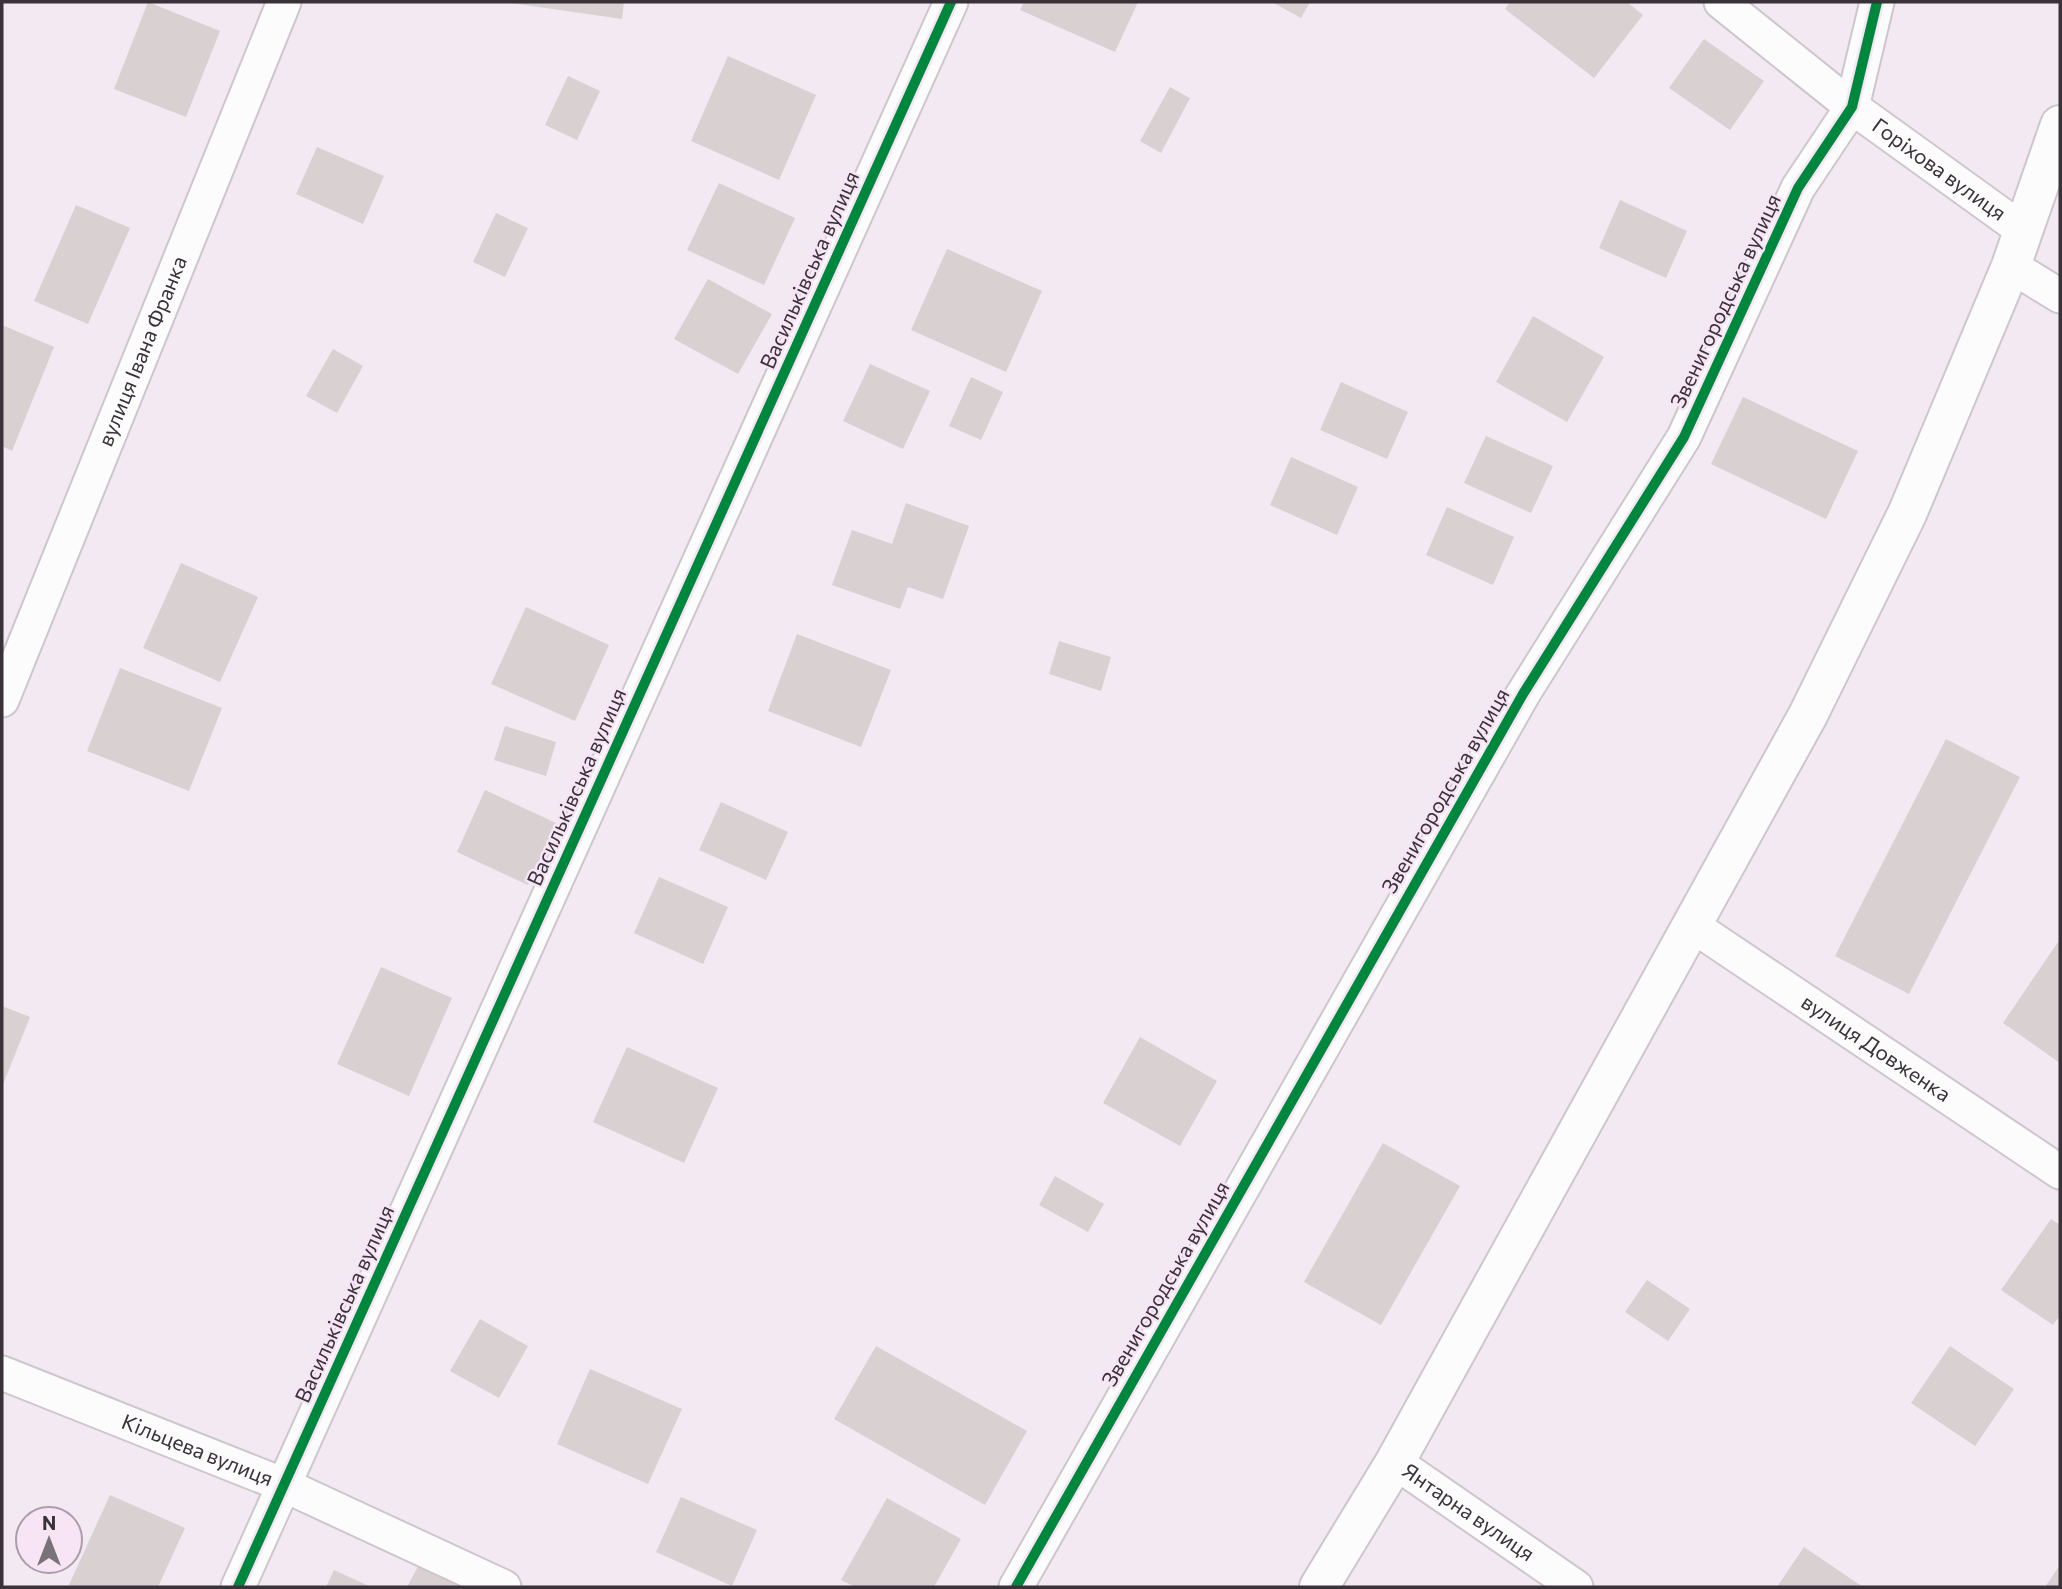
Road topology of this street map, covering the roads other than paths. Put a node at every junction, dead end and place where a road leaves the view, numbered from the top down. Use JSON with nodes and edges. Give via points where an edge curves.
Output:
{"nodes":[{"id":1,"x":284,"y":2,"type":"edge"},
{"id":2,"x":951,"y":2,"type":"edge"},
{"id":3,"x":1721,"y":2,"type":"edge"},
{"id":4,"x":1877,"y":2,"type":"edge"},
{"id":5,"x":1852,"y":107,"type":"junction"},
{"id":6,"x":2060,"y":125,"type":"edge"},
{"id":7,"x":2017,"y":249,"type":"junction"},
{"id":8,"x":2060,"y":296,"type":"edge"},
{"id":9,"x":2,"y":700,"type":"edge"},
{"id":10,"x":1693,"y":926,"type":"junction"},
{"id":11,"x":2060,"y":1172,"type":"edge"},
{"id":12,"x":2,"y":1373,"type":"edge"},
{"id":13,"x":1395,"y":1462,"type":"junction"},
{"id":14,"x":284,"y":1485,"type":"junction"},
{"id":15,"x":238,"y":1587,"type":"edge"},
{"id":16,"x":504,"y":1587,"type":"edge"},
{"id":17,"x":1016,"y":1587,"type":"edge"},
{"id":18,"x":1319,"y":1587,"type":"edge"},
{"id":19,"x":1576,"y":1587,"type":"edge"}],
"edges":[{"from":1,"to":9,"type":"street","name":"вулиця Івана Франка"},
{"from":2,"to":14,"type":"street","name":"Васильківська вулиця"},
{"from":3,"to":5,"type":"street","name":"Горіхова вулиця"},
{"from":4,"to":5,"type":"street","name":"Звенигородська вулиця"},
{"from":5,"to":7,"type":"street","name":"Горіхова вулиця"},
{"from":5,"to":17,"type":"street","name":"Звенигородська вулиця","via":[[1798,188],[1684,437],[1523,694]]},
{"from":6,"to":7,"type":"street"},
{"from":7,"to":8,"type":"street","name":"Горіхова вулиця"},
{"from":7,"to":10,"type":"street","via":[[1907,514],[1808,715]]},
{"from":10,"to":11,"type":"street","name":"вулиця Довженка"},
{"from":10,"to":13,"type":"street"},
{"from":12,"to":14,"type":"street","name":"Кільцева вулиця"},
{"from":13,"to":18,"type":"street"},
{"from":13,"to":19,"type":"street","name":"Янтарна вулиця"},
{"from":14,"to":15,"type":"street","name":"Васильківська вулиця"},
{"from":14,"to":16,"type":"street","name":"Кільцева вулиця"}]}
